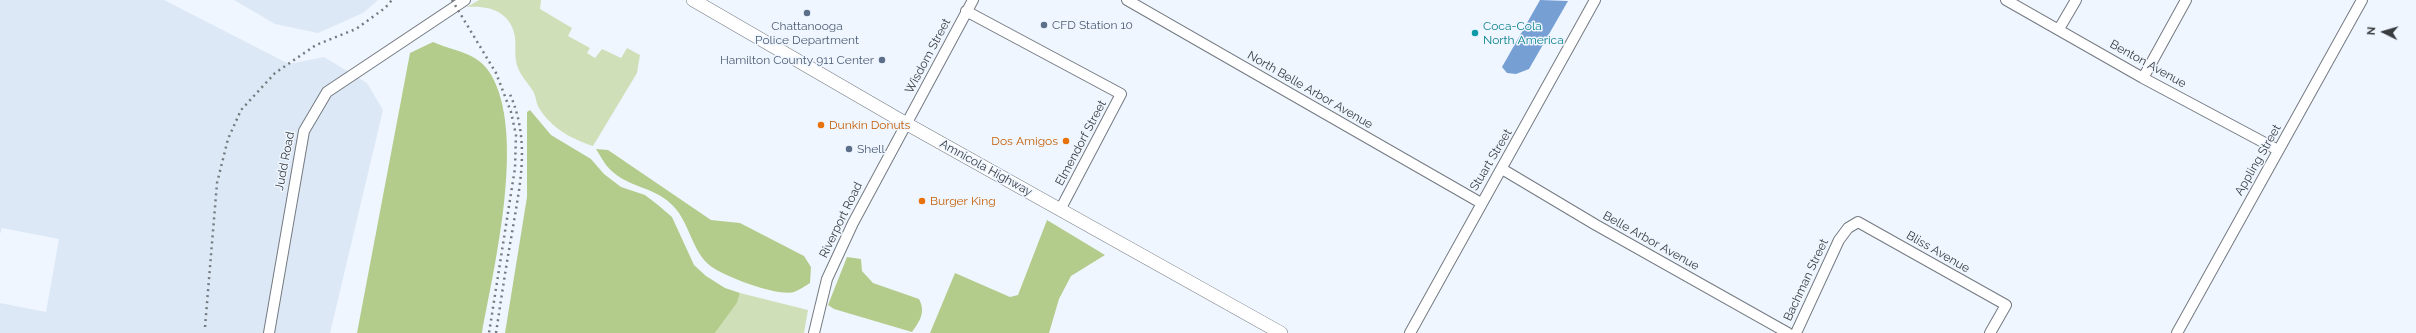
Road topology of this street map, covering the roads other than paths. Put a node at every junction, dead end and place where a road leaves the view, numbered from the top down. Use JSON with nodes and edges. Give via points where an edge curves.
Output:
{"nodes":[{"id":1,"x":464,"y":0,"type":"edge"},
{"id":2,"x":694,"y":0,"type":"edge"},
{"id":3,"x":972,"y":0,"type":"edge"},
{"id":4,"x":1127,"y":0,"type":"edge"},
{"id":5,"x":1595,"y":0,"type":"edge"},
{"id":6,"x":2006,"y":0,"type":"edge"},
{"id":7,"x":2076,"y":0,"type":"edge"},
{"id":8,"x":2186,"y":0,"type":"edge"},
{"id":9,"x":2362,"y":0,"type":"edge"},
{"id":10,"x":966,"y":12,"type":"junction"},
{"id":11,"x":2059,"y":28,"type":"junction"},
{"id":12,"x":2143,"y":78,"type":"junction"},
{"id":13,"x":907,"y":124,"type":"junction"},
{"id":14,"x":2278,"y":150,"type":"junction"},
{"id":15,"x":1502,"y":169,"type":"junction"},
{"id":16,"x":1480,"y":203,"type":"junction"},
{"id":17,"x":1060,"y":210,"type":"junction"},
{"id":18,"x":1858,"y":222,"type":"joint"},
{"id":19,"x":269,"y":333,"type":"edge"},
{"id":20,"x":814,"y":333,"type":"edge"},
{"id":21,"x":1281,"y":333,"type":"edge"},
{"id":22,"x":1410,"y":333,"type":"edge"},
{"id":23,"x":1788,"y":333,"type":"edge"},
{"id":24,"x":1796,"y":333,"type":"edge"},
{"id":25,"x":1990,"y":333,"type":"edge"},
{"id":26,"x":2177,"y":333,"type":"edge"}],
"edges":[{"from":1,"to":19,"type":"street","name":"Judd Road","via":[[327,92],[313,114],[304,131],[296,166]]},
{"from":2,"to":13,"type":"main road","name":"Amnicola Highway"},
{"from":3,"to":10,"type":"street","name":"Wisdom Street"},
{"from":4,"to":16,"type":"street","name":"North Belle Arbor Avenue"},
{"from":5,"to":15,"type":"street","name":"Stuart Street"},
{"from":6,"to":11,"type":"street","name":"Benton Avenue"},
{"from":7,"to":11,"type":"street"},
{"from":8,"to":12,"type":"street"},
{"from":9,"to":14,"type":"street","name":"Appling Street"},
{"from":10,"to":13,"type":"street","name":"Wisdom Street"},
{"from":10,"to":17,"type":"street","name":"Elmendorf Street","via":[[1121,94]]},
{"from":11,"to":12,"type":"street","name":"Benton Avenue"},
{"from":12,"to":14,"type":"street","name":"Benton Avenue"},
{"from":13,"to":17,"type":"main road","name":"Amnicola Highway"},
{"from":13,"to":20,"type":"street","name":"Riverport Road","via":[[878,174],[827,279]]},
{"from":14,"to":26,"type":"street","name":"Appling Street"},
{"from":15,"to":16,"type":"street","name":"Stuart Street"},
{"from":15,"to":23,"type":"street","name":"Belle Arbor Avenue"},
{"from":16,"to":22,"type":"street","name":"Stuart Street"},
{"from":17,"to":21,"type":"main road","name":"Amnicola Highway"},
{"from":18,"to":24,"type":"street","name":"Bachman Street","via":[[1848,228],[1838,240]]},
{"from":18,"to":25,"type":"street","name":"Bliss Avenue","via":[[2006,306]]}]}
